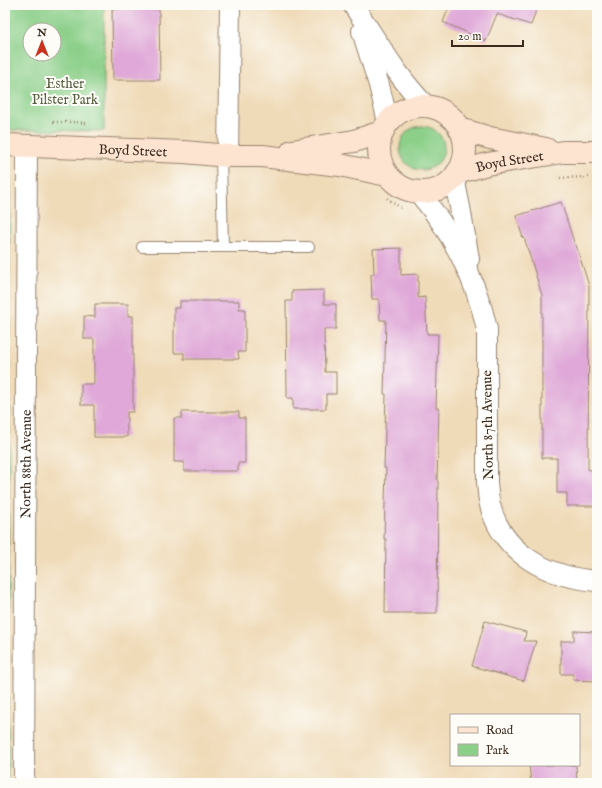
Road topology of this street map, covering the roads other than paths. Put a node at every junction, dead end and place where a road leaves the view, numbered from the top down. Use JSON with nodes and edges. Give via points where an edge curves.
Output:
{"nodes":[{"id":1,"x":230,"y":5,"type":"edge"},
{"id":2,"x":352,"y":5,"type":"edge"},
{"id":3,"x":426,"y":106,"type":"junction"},
{"id":4,"x":385,"y":127,"type":"junction"},
{"id":5,"x":460,"y":129,"type":"junction"},
{"id":6,"x":5,"y":146,"type":"edge"},
{"id":7,"x":27,"y":146,"type":"junction"},
{"id":8,"x":563,"y":152,"type":"junction"},
{"id":9,"x":597,"y":152,"type":"edge"},
{"id":10,"x":224,"y":155,"type":"junction"},
{"id":11,"x":262,"y":156,"type":"junction"},
{"id":12,"x":455,"y":176,"type":"junction"},
{"id":13,"x":386,"y":185,"type":"junction"},
{"id":14,"x":418,"y":192,"type":"junction"},
{"id":15,"x":142,"y":247,"type":"dead end"},
{"id":16,"x":222,"y":247,"type":"junction"},
{"id":17,"x":308,"y":247,"type":"dead end"},
{"id":18,"x":475,"y":287,"type":"junction"},
{"id":19,"x":597,"y":581,"type":"edge"},
{"id":20,"x":24,"y":783,"type":"edge"}],
"edges":[{"from":1,"to":10,"type":"street"},
{"from":2,"to":3,"type":"street","via":[[402,78]]},
{"from":2,"to":4,"type":"street","via":[[379,85]]},
{"from":3,"to":4,"type":"street","name":"Boyd Street","via":[[412,107],[399,112]]},
{"from":3,"to":5,"type":"street","name":"Boyd Street","via":[[440,109],[452,117]]},
{"from":4,"to":11,"type":"street","name":"Boyd Street","via":[[354,141]]},
{"from":4,"to":13,"type":"street","via":[[378,148]]},
{"from":5,"to":8,"type":"street","name":"Boyd Street","via":[[512,143]]},
{"from":5,"to":12,"type":"street","name":"Boyd Street","via":[[465,142],[465,156]]},
{"from":6,"to":7,"type":"street","name":"Boyd Street"},
{"from":7,"to":10,"type":"street","name":"Boyd Street"},
{"from":7,"to":20,"type":"street","name":"North 88th Avenue"},
{"from":8,"to":9,"type":"street","name":"Boyd Street"},
{"from":8,"to":12,"type":"street","name":"Boyd Street","via":[[487,164]]},
{"from":10,"to":11,"type":"street","name":"Boyd Street"},
{"from":10,"to":16,"type":"lane"},
{"from":11,"to":13,"type":"street","name":"Boyd Street","via":[[340,165]]},
{"from":12,"to":14,"type":"street","name":"Boyd Street","via":[[439,188]]},
{"from":12,"to":18,"type":"street","name":"North 87th Avenue"},
{"from":13,"to":14,"type":"street","name":"Boyd Street","via":[[398,185]]},
{"from":14,"to":18,"type":"street","name":"North 87th Avenue","via":[[455,244]]},
{"from":15,"to":16,"type":"lane"},
{"from":16,"to":17,"type":"lane"},
{"from":18,"to":19,"type":"street","name":"North 87th Avenue","via":[[487,329],[487,483],[496,522],[507,540],[522,556],[539,566],[562,575]]}]}
